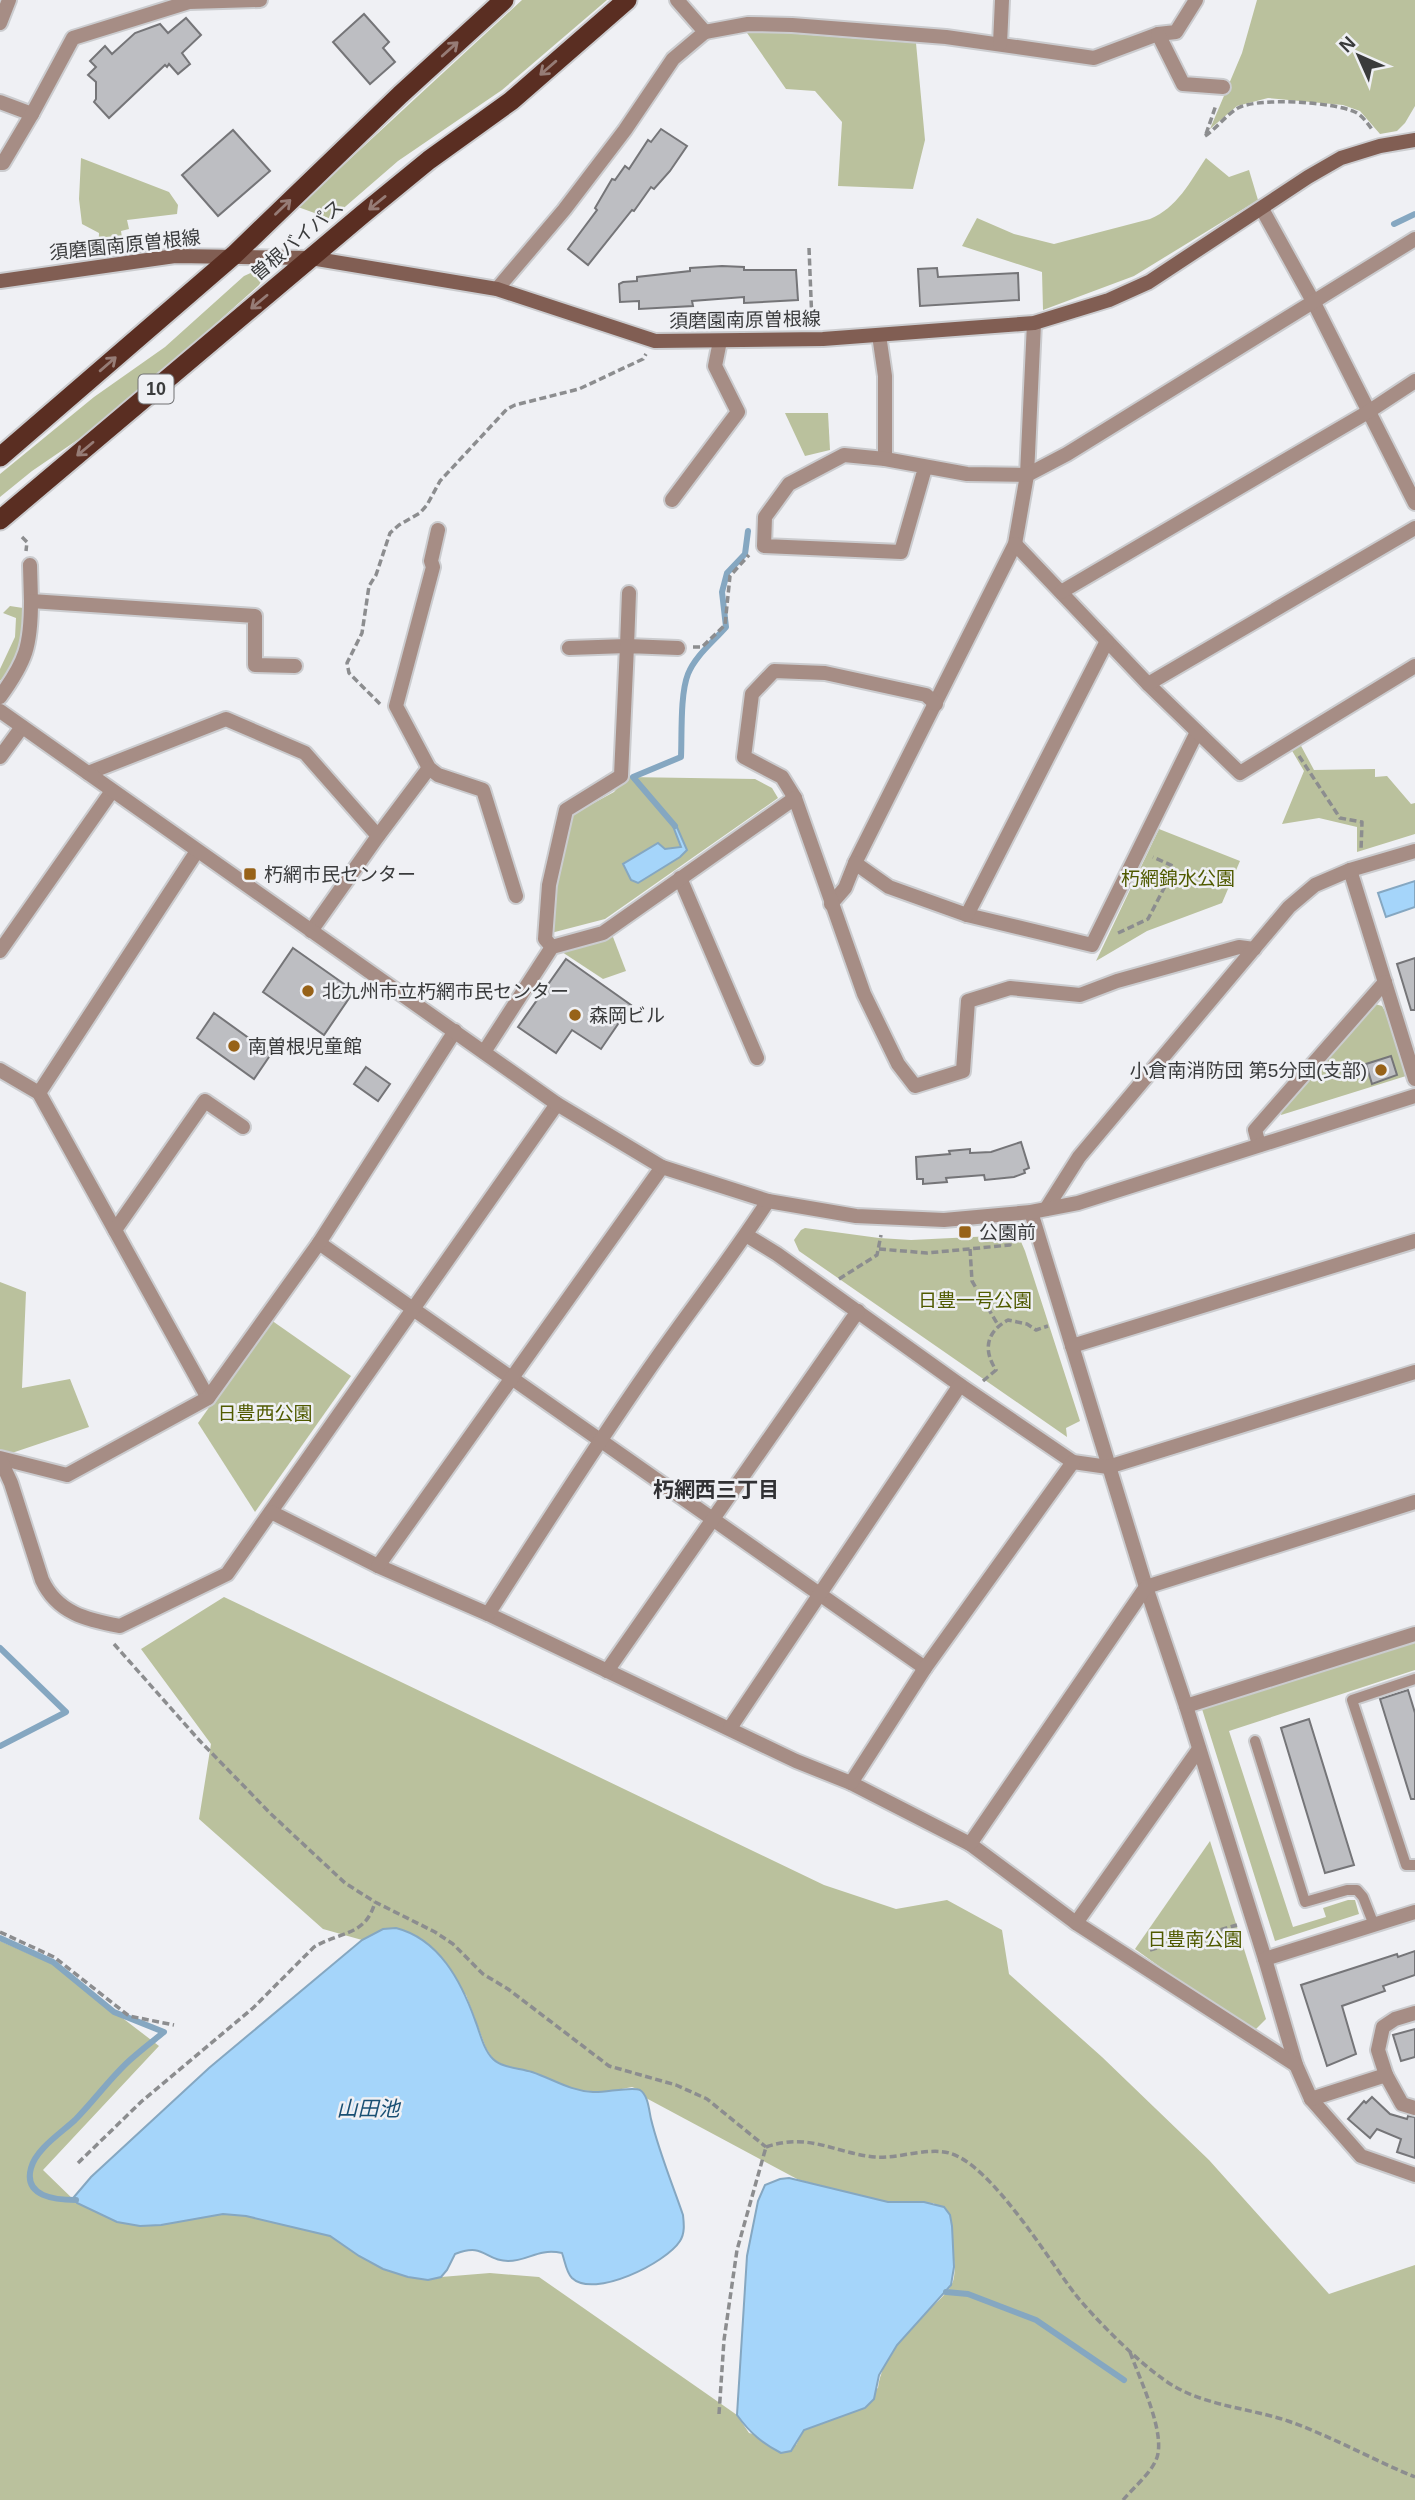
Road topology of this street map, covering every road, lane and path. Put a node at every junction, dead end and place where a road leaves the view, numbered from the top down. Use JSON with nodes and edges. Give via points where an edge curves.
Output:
{"nodes":[{"id":1,"x":9,"y":0,"type":"edge"},
{"id":2,"x":260,"y":0,"type":"edge"},
{"id":3,"x":505,"y":0,"type":"edge"},
{"id":4,"x":627,"y":0,"type":"edge"},
{"id":5,"x":677,"y":0,"type":"edge"},
{"id":6,"x":1002,"y":0,"type":"edge"},
{"id":7,"x":1196,"y":0,"type":"edge"},
{"id":8,"x":188,"y":1,"type":"edge"},
{"id":9,"x":0,"y":23,"type":"edge"},
{"id":10,"x":705,"y":32,"type":"junction"},
{"id":11,"x":1158,"y":34,"type":"junction"},
{"id":12,"x":1000,"y":44,"type":"junction"},
{"id":13,"x":1223,"y":87,"type":"joint"},
{"id":14,"x":0,"y":102,"type":"edge"},
{"id":15,"x":32,"y":114,"type":"junction"},
{"id":16,"x":1413,"y":137,"type":"edge"},
{"id":17,"x":1380,"y":146,"type":"junction"},
{"id":18,"x":1,"y":165,"type":"edge"},
{"id":19,"x":1262,"y":209,"type":"junction"},
{"id":20,"x":1415,"y":239,"type":"edge"},
{"id":21,"x":809,"y":248,"type":"dead end"},
{"id":22,"x":234,"y":255,"type":"junction"},
{"id":23,"x":311,"y":258,"type":"junction"},
{"id":24,"x":0,"y":281,"type":"edge"},
{"id":25,"x":497,"y":289,"type":"junction"},
{"id":26,"x":1314,"y":303,"type":"junction"},
{"id":27,"x":1034,"y":323,"type":"junction"},
{"id":28,"x":879,"y":335,"type":"junction"},
{"id":29,"x":813,"y":339,"type":"junction"},
{"id":30,"x":655,"y":341,"type":"junction"},
{"id":31,"x":720,"y":341,"type":"junction"},
{"id":32,"x":1415,"y":382,"type":"edge"},
{"id":33,"x":1368,"y":412,"type":"junction"},
{"id":34,"x":0,"y":457,"type":"edge"},
{"id":35,"x":885,"y":459,"type":"junction"},
{"id":36,"x":925,"y":468,"type":"junction"},
{"id":37,"x":1027,"y":475,"type":"junction"},
{"id":38,"x":1414,"y":498,"type":"edge"},
{"id":39,"x":672,"y":500,"type":"dead end"},
{"id":40,"x":0,"y":520,"type":"edge"},
{"id":41,"x":1415,"y":528,"type":"edge"},
{"id":42,"x":438,"y":530,"type":"dead end"},
{"id":43,"x":22,"y":537,"type":"dead end"},
{"id":44,"x":27,"y":542,"type":"dead end"},
{"id":45,"x":1016,"y":544,"type":"junction"},
{"id":46,"x":764,"y":545,"type":"junction"},
{"id":47,"x":30,"y":565,"type":"dead end"},
{"id":48,"x":629,"y":593,"type":"dead end"},
{"id":49,"x":1061,"y":593,"type":"junction"},
{"id":50,"x":31,"y":601,"type":"junction"},
{"id":51,"x":1107,"y":641,"type":"junction"},
{"id":52,"x":627,"y":646,"type":"junction"},
{"id":53,"x":569,"y":648,"type":"dead end"},
{"id":54,"x":678,"y":649,"type":"joint"},
{"id":55,"x":295,"y":666,"type":"dead end"},
{"id":56,"x":1415,"y":666,"type":"edge"},
{"id":57,"x":1148,"y":684,"type":"junction"},
{"id":58,"x":0,"y":697,"type":"edge"},
{"id":59,"x":936,"y":704,"type":"junction"},
{"id":60,"x":0,"y":711,"type":"edge"},
{"id":61,"x":400,"y":712,"type":"junction"},
{"id":62,"x":22,"y":727,"type":"junction"},
{"id":63,"x":1197,"y":732,"type":"junction"},
{"id":64,"x":1291,"y":742,"type":"junction"},
{"id":65,"x":0,"y":757,"type":"edge"},
{"id":66,"x":429,"y":768,"type":"junction"},
{"id":67,"x":88,"y":773,"type":"junction"},
{"id":68,"x":112,"y":791,"type":"junction"},
{"id":69,"x":795,"y":798,"type":"junction"},
{"id":70,"x":378,"y":836,"type":"junction"},
{"id":71,"x":197,"y":850,"type":"junction"},
{"id":72,"x":1361,"y":851,"type":"dead end"},
{"id":73,"x":1415,"y":851,"type":"edge"},
{"id":74,"x":1153,"y":857,"type":"dead end"},
{"id":75,"x":855,"y":863,"type":"junction"},
{"id":76,"x":1350,"y":870,"type":"junction"},
{"id":77,"x":680,"y":878,"type":"junction"},
{"id":78,"x":516,"y":896,"type":"dead end"},
{"id":79,"x":831,"y":904,"type":"junction"},
{"id":80,"x":967,"y":915,"type":"junction"},
{"id":81,"x":311,"y":931,"type":"junction"},
{"id":82,"x":1092,"y":945,"type":"junction"},
{"id":83,"x":552,"y":947,"type":"junction"},
{"id":84,"x":1254,"y":949,"type":"junction"},
{"id":85,"x":0,"y":951,"type":"edge"},
{"id":86,"x":1385,"y":982,"type":"junction"},
{"id":87,"x":455,"y":1031,"type":"junction"},
{"id":88,"x":484,"y":1052,"type":"junction"},
{"id":89,"x":757,"y":1058,"type":"dead end"},
{"id":90,"x":0,"y":1070,"type":"edge"},
{"id":91,"x":1415,"y":1079,"type":"edge"},
{"id":92,"x":39,"y":1093,"type":"junction"},
{"id":93,"x":1415,"y":1096,"type":"edge"},
{"id":94,"x":557,"y":1104,"type":"junction"},
{"id":95,"x":243,"y":1127,"type":"dead end"},
{"id":96,"x":1259,"y":1145,"type":"junction"},
{"id":97,"x":662,"y":1167,"type":"junction"},
{"id":98,"x":768,"y":1201,"type":"junction"},
{"id":99,"x":1046,"y":1209,"type":"junction"},
{"id":100,"x":1031,"y":1212,"type":"junction"},
{"id":101,"x":115,"y":1230,"type":"junction"},
{"id":102,"x":1007,"y":1231,"type":"dead end"},
{"id":103,"x":882,"y":1233,"type":"dead end"},
{"id":104,"x":746,"y":1235,"type":"junction"},
{"id":105,"x":1415,"y":1241,"type":"edge"},
{"id":106,"x":319,"y":1243,"type":"junction"},
{"id":107,"x":970,"y":1249,"type":"junction"},
{"id":108,"x":880,"y":1250,"type":"junction"},
{"id":109,"x":836,"y":1281,"type":"dead end"},
{"id":110,"x":414,"y":1310,"type":"junction"},
{"id":111,"x":858,"y":1311,"type":"junction"},
{"id":112,"x":1064,"y":1321,"type":"junction"},
{"id":113,"x":998,"y":1325,"type":"junction"},
{"id":114,"x":1072,"y":1346,"type":"junction"},
{"id":115,"x":1415,"y":1372,"type":"edge"},
{"id":116,"x":512,"y":1380,"type":"junction"},
{"id":117,"x":960,"y":1385,"type":"junction"},
{"id":118,"x":974,"y":1394,"type":"junction"},
{"id":119,"x":208,"y":1398,"type":"junction"},
{"id":120,"x":599,"y":1440,"type":"junction"},
{"id":121,"x":0,"y":1459,"type":"edge"},
{"id":122,"x":1073,"y":1462,"type":"junction"},
{"id":123,"x":1108,"y":1467,"type":"junction"},
{"id":124,"x":1415,"y":1502,"type":"edge"},
{"id":125,"x":271,"y":1512,"type":"junction"},
{"id":126,"x":712,"y":1519,"type":"junction"},
{"id":127,"x":378,"y":1566,"type":"junction"},
{"id":128,"x":1146,"y":1587,"type":"junction"},
{"id":129,"x":819,"y":1595,"type":"junction"},
{"id":130,"x":488,"y":1614,"type":"junction"},
{"id":131,"x":104,"y":1623,"type":"junction"},
{"id":132,"x":1415,"y":1634,"type":"edge"},
{"id":133,"x":925,"y":1668,"type":"junction"},
{"id":134,"x":607,"y":1671,"type":"junction"},
{"id":135,"x":1415,"y":1679,"type":"edge"},
{"id":136,"x":1186,"y":1706,"type":"junction"},
{"id":137,"x":730,"y":1728,"type":"junction"},
{"id":138,"x":1255,"y":1741,"type":"dead end"},
{"id":139,"x":1199,"y":1749,"type":"junction"},
{"id":140,"x":851,"y":1783,"type":"junction"},
{"id":141,"x":970,"y":1844,"type":"junction"},
{"id":142,"x":1415,"y":1865,"type":"edge"},
{"id":143,"x":374,"y":1902,"type":"junction"},
{"id":144,"x":1415,"y":1912,"type":"edge"},
{"id":145,"x":1253,"y":1920,"type":"junction"},
{"id":146,"x":1076,"y":1923,"type":"junction"},
{"id":147,"x":1374,"y":1925,"type":"junction"},
{"id":148,"x":0,"y":1932,"type":"edge"},
{"id":149,"x":1202,"y":1935,"type":"junction"},
{"id":150,"x":1206,"y":1948,"type":"dead end"},
{"id":151,"x":1265,"y":1959,"type":"junction"},
{"id":152,"x":1136,"y":1962,"type":"junction"},
{"id":153,"x":1415,"y":2013,"type":"edge"},
{"id":154,"x":174,"y":2025,"type":"dead end"},
{"id":155,"x":1296,"y":2065,"type":"junction"},
{"id":156,"x":1386,"y":2075,"type":"junction"},
{"id":157,"x":1311,"y":2099,"type":"junction"},
{"id":158,"x":1415,"y":2108,"type":"edge"},
{"id":159,"x":766,"y":2147,"type":"junction"},
{"id":160,"x":78,"y":2163,"type":"dead end"},
{"id":161,"x":1415,"y":2175,"type":"edge"},
{"id":162,"x":1129,"y":2349,"type":"junction"},
{"id":163,"x":719,"y":2414,"type":"dead end"},
{"id":164,"x":1415,"y":2477,"type":"edge"},
{"id":165,"x":1123,"y":2500,"type":"edge"}],
"edges":[{"from":1,"to":9,"type":"street"},
{"from":2,"to":8,"type":"street"},
{"from":22,"to":3,"type":"highway","name":"曽根バイパス","number":"10","one_way":true},
{"from":4,"to":23,"type":"highway","name":"曽根バイパス","number":"10","one_way":true,"via":[[511,101],[429,160]]},
{"from":5,"to":10,"type":"street"},
{"from":6,"to":12,"type":"street"},
{"from":7,"to":11,"type":"street","via":[[1176,32]]},
{"from":8,"to":15,"type":"street","via":[[73,38]]},
{"from":10,"to":12,"type":"street","via":[[748,24],[781,25]]},
{"from":10,"to":25,"type":"street","via":[[673,59],[564,210]]},
{"from":11,"to":12,"type":"street","via":[[1094,58]]},
{"from":11,"to":13,"type":"street","via":[[1183,84]]},
{"from":13,"to":17,"type":"path","via":[[1205,136],[1250,104],[1309,103],[1358,113]]},
{"from":14,"to":15,"type":"street"},
{"from":15,"to":18,"type":"street"},
{"from":16,"to":17,"type":"main road","name":"須磨園南原曽根線"},
{"from":17,"to":19,"type":"main road","name":"須磨園南原曽根線","via":[[1341,158]]},
{"from":19,"to":26,"type":"street"},
{"from":19,"to":27,"type":"main road","name":"須磨園南原曽根線","via":[[1149,282],[1109,300]]},
{"from":20,"to":26,"type":"street"},
{"from":21,"to":29,"type":"path"},
{"from":22,"to":23,"type":"main road","name":"須磨園南原曽根線"},
{"from":22,"to":24,"type":"main road","name":"須磨園南原曽根線","via":[[175,256]]},
{"from":34,"to":22,"type":"highway","name":"曽根バイパス","number":"10","one_way":true},
{"from":23,"to":25,"type":"main road","name":"須磨園南原曽根線"},
{"from":23,"to":40,"type":"highway","name":"曽根バイパス","number":"10","one_way":true},
{"from":25,"to":30,"type":"main road","name":"須磨園南原曽根線"},
{"from":26,"to":33,"type":"street"},
{"from":26,"to":37,"type":"street"},
{"from":27,"to":28,"type":"main road","name":"須磨園南原曽根線"},
{"from":27,"to":37,"type":"street"},
{"from":28,"to":29,"type":"main road","name":"須磨園南原曽根線"},
{"from":28,"to":35,"type":"street","via":[[885,376]]},
{"from":29,"to":31,"type":"main road","name":"須磨園南原曽根線"},
{"from":30,"to":31,"type":"main road","name":"須磨園南原曽根線"},
{"from":30,"to":61,"type":"path","via":[[643,359],[579,389],[506,410],[440,481],[427,505],[393,529],[369,586],[362,633],[347,663],[349,673],[388,712]]},
{"from":31,"to":39,"type":"street","via":[[715,366],[737,412]]},
{"from":32,"to":33,"type":"street"},
{"from":33,"to":38,"type":"street"},
{"from":33,"to":49,"type":"street"},
{"from":35,"to":36,"type":"street"},
{"from":35,"to":46,"type":"street","via":[[844,455],[789,484],[765,517]]},
{"from":36,"to":37,"type":"street"},
{"from":36,"to":46,"type":"street","via":[[901,552]]},
{"from":37,"to":45,"type":"street"},
{"from":41,"to":57,"type":"street"},
{"from":42,"to":61,"type":"street","via":[[433,567],[397,706]]},
{"from":43,"to":44,"type":"path"},
{"from":45,"to":49,"type":"street"},
{"from":45,"to":59,"type":"street"},
{"from":46,"to":54,"type":"path","via":[[730,576],[724,625],[702,647]]},
{"from":47,"to":50,"type":"street"},
{"from":48,"to":52,"type":"street"},
{"from":49,"to":51,"type":"street"},
{"from":50,"to":55,"type":"street","via":[[255,616],[254,665]]},
{"from":50,"to":58,"type":"street","via":[[28,649]]},
{"from":51,"to":57,"type":"street"},
{"from":51,"to":80,"type":"street"},
{"from":52,"to":53,"type":"street"},
{"from":52,"to":54,"type":"street"},
{"from":52,"to":83,"type":"street","via":[[621,776],[566,810],[549,886],[545,939]]},
{"from":56,"to":64,"type":"street"},
{"from":57,"to":63,"type":"street"},
{"from":59,"to":69,"type":"street","via":[[926,695],[825,673],[774,671],[752,694],[744,757],[782,777]]},
{"from":59,"to":75,"type":"street"},
{"from":60,"to":62,"type":"street"},
{"from":61,"to":66,"type":"street"},
{"from":62,"to":65,"type":"street"},
{"from":62,"to":67,"type":"street"},
{"from":63,"to":64,"type":"street","via":[[1240,773]]},
{"from":63,"to":82,"type":"street"},
{"from":64,"to":72,"type":"path","via":[[1340,818],[1362,822]]},
{"from":66,"to":70,"type":"street"},
{"from":66,"to":78,"type":"street","via":[[483,790]]},
{"from":67,"to":68,"type":"street"},
{"from":67,"to":70,"type":"street","via":[[226,719],[305,753]]},
{"from":68,"to":71,"type":"street"},
{"from":68,"to":85,"type":"street"},
{"from":69,"to":77,"type":"street"},
{"from":69,"to":79,"type":"street"},
{"from":70,"to":81,"type":"street"},
{"from":71,"to":81,"type":"street"},
{"from":71,"to":92,"type":"street"},
{"from":73,"to":76,"type":"street"},
{"from":74,"to":82,"type":"path","via":[[1175,867],[1148,919]]},
{"from":75,"to":79,"type":"street","via":[[845,888]]},
{"from":75,"to":80,"type":"street","via":[[889,887]]},
{"from":76,"to":84,"type":"street","via":[[1315,885],[1289,907]]},
{"from":76,"to":86,"type":"street"},
{"from":77,"to":83,"type":"street","via":[[603,933]]},
{"from":77,"to":89,"type":"street"},
{"from":79,"to":84,"type":"street","via":[[864,994],[898,1065],[915,1086],[963,1072],[968,1001],[1010,988],[1080,995],[1239,947]]},
{"from":80,"to":82,"type":"street"},
{"from":81,"to":87,"type":"street"},
{"from":83,"to":88,"type":"street"},
{"from":84,"to":99,"type":"street","via":[[1079,1157]]},
{"from":86,"to":91,"type":"street"},
{"from":86,"to":96,"type":"street","via":[[1255,1130]]},
{"from":87,"to":88,"type":"street"},
{"from":87,"to":106,"type":"street"},
{"from":88,"to":94,"type":"street"},
{"from":90,"to":92,"type":"street"},
{"from":92,"to":101,"type":"street"},
{"from":93,"to":96,"type":"street"},
{"from":94,"to":97,"type":"street"},
{"from":94,"to":110,"type":"street"},
{"from":95,"to":101,"type":"street","via":[[205,1101]]},
{"from":96,"to":99,"type":"street"},
{"from":97,"to":98,"type":"street"},
{"from":97,"to":116,"type":"street"},
{"from":98,"to":100,"type":"street","via":[[856,1216],[915,1220]]},
{"from":98,"to":104,"type":"street"},
{"from":99,"to":100,"type":"street"},
{"from":100,"to":112,"type":"street"},
{"from":101,"to":119,"type":"street"},
{"from":102,"to":107,"type":"path","via":[[1010,1245]]},
{"from":103,"to":108,"type":"path"},
{"from":104,"to":111,"type":"street"},
{"from":104,"to":120,"type":"street"},
{"from":105,"to":114,"type":"street"},
{"from":106,"to":110,"type":"street"},
{"from":106,"to":119,"type":"street"},
{"from":107,"to":108,"type":"path","via":[[927,1253]]},
{"from":107,"to":113,"type":"path","via":[[972,1281]]},
{"from":108,"to":109,"type":"path"},
{"from":110,"to":116,"type":"street"},
{"from":110,"to":125,"type":"street"},
{"from":111,"to":117,"type":"street"},
{"from":111,"to":126,"type":"street"},
{"from":112,"to":113,"type":"path","via":[[1036,1330],[1017,1321]]},
{"from":112,"to":114,"type":"street"},
{"from":113,"to":118,"type":"path","via":[[990,1334],[987,1350],[996,1370]]},
{"from":114,"to":123,"type":"street"},
{"from":115,"to":123,"type":"street"},
{"from":116,"to":120,"type":"street"},
{"from":116,"to":127,"type":"street"},
{"from":117,"to":118,"type":"street"},
{"from":117,"to":129,"type":"street"},
{"from":118,"to":122,"type":"street"},
{"from":119,"to":121,"type":"street","via":[[68,1475]]},
{"from":120,"to":126,"type":"street"},
{"from":120,"to":130,"type":"street"},
{"from":121,"to":131,"type":"street","via":[[49,1594],[65,1610]]},
{"from":122,"to":123,"type":"street"},
{"from":122,"to":133,"type":"street"},
{"from":123,"to":128,"type":"street"},
{"from":124,"to":128,"type":"street"},
{"from":125,"to":127,"type":"street"},
{"from":125,"to":131,"type":"street","via":[[227,1574],[120,1626]]},
{"from":126,"to":129,"type":"street"},
{"from":126,"to":134,"type":"street"},
{"from":127,"to":130,"type":"street"},
{"from":128,"to":136,"type":"street"},
{"from":128,"to":141,"type":"street"},
{"from":129,"to":133,"type":"street"},
{"from":129,"to":137,"type":"street"},
{"from":130,"to":134,"type":"street"},
{"from":131,"to":143,"type":"path","via":[[109,1637],[199,1740],[324,1866]]},
{"from":132,"to":136,"type":"street"},
{"from":133,"to":140,"type":"street"},
{"from":134,"to":137,"type":"street"},
{"from":135,"to":142,"type":"lane","via":[[1352,1700],[1406,1865]]},
{"from":136,"to":139,"type":"street"},
{"from":137,"to":140,"type":"street"},
{"from":138,"to":147,"type":"lane","via":[[1305,1902],[1357,1890]]},
{"from":139,"to":145,"type":"street"},
{"from":139,"to":146,"type":"street"},
{"from":140,"to":141,"type":"street"},
{"from":141,"to":146,"type":"street"},
{"from":143,"to":159,"type":"path","via":[[453,1944],[483,1974],[609,2066],[676,2085],[706,2099]]},
{"from":143,"to":160,"type":"path","via":[[371,1917],[359,1928],[314,1947],[253,2008],[142,2101]]},
{"from":144,"to":147,"type":"street"},
{"from":145,"to":149,"type":"path"},
{"from":145,"to":151,"type":"street"},
{"from":146,"to":152,"type":"street"},
{"from":147,"to":151,"type":"street"},
{"from":148,"to":154,"type":"path","via":[[54,1957],[129,2016]]},
{"from":149,"to":150,"type":"path"},
{"from":149,"to":152,"type":"path","via":[[1143,1952]]},
{"from":151,"to":155,"type":"street"},
{"from":152,"to":155,"type":"street"},
{"from":153,"to":156,"type":"street","via":[[1383,2027],[1378,2050]]},
{"from":155,"to":157,"type":"street"},
{"from":156,"to":157,"type":"street"},
{"from":156,"to":158,"type":"street","via":[[1402,2104]]},
{"from":157,"to":161,"type":"street","via":[[1361,2156]]},
{"from":159,"to":162,"type":"path","via":[[783,2141],[812,2141],[875,2157],[947,2152],[962,2158],[1002,2196],[1077,2297]]},
{"from":159,"to":163,"type":"path","via":[[737,2250]]},
{"from":162,"to":164,"type":"path","via":[[1164,2380],[1195,2398],[1289,2421]]},
{"from":162,"to":165,"type":"path","via":[[1160,2450],[1155,2464]]}]}
